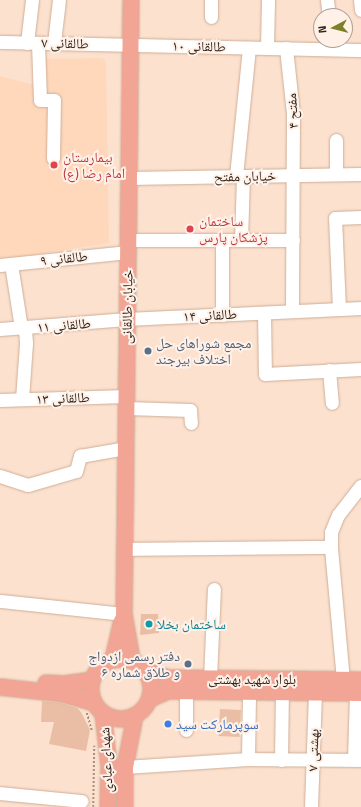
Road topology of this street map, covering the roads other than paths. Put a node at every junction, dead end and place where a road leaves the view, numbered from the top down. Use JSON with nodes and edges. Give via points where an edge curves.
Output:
{"nodes":[{"id":1,"x":32,"y":0,"type":"edge"},
{"id":2,"x":59,"y":0,"type":"edge"},
{"id":3,"x":131,"y":0,"type":"edge"},
{"id":4,"x":211,"y":0,"type":"edge"},
{"id":5,"x":268,"y":0,"type":"edge"},
{"id":6,"x":360,"y":0,"type":"edge"},
{"id":7,"x":361,"y":10,"type":"edge"},
{"id":8,"x":211,"y":17,"type":"dead end"},
{"id":9,"x":0,"y":42,"type":"edge"},
{"id":10,"x":32,"y":43,"type":"junction"},
{"id":11,"x":54,"y":43,"type":"junction"},
{"id":12,"x":130,"y":45,"type":"junction"},
{"id":13,"x":313,"y":46,"type":"edge"},
{"id":14,"x":249,"y":48,"type":"junction"},
{"id":15,"x":267,"y":48,"type":"junction"},
{"id":16,"x":286,"y":48,"type":"junction"},
{"id":17,"x":349,"y":48,"type":"edge"},
{"id":18,"x":361,"y":50,"type":"edge"},
{"id":19,"x":336,"y":140,"type":"dead end"},
{"id":20,"x":53,"y":158,"type":"dead end"},
{"id":21,"x":336,"y":174,"type":"junction"},
{"id":22,"x":361,"y":174,"type":"edge"},
{"id":23,"x":293,"y":175,"type":"junction"},
{"id":24,"x":240,"y":176,"type":"junction"},
{"id":25,"x":129,"y":178,"type":"junction"},
{"id":26,"x":361,"y":217,"type":"edge"},
{"id":27,"x":222,"y":240,"type":"junction"},
{"id":28,"x":241,"y":240,"type":"junction"},
{"id":29,"x":293,"y":240,"type":"junction"},
{"id":30,"x":128,"y":246,"type":"junction"},
{"id":31,"x":5,"y":264,"type":"edge"},
{"id":32,"x":361,"y":308,"type":"edge"},
{"id":33,"x":339,"y":309,"type":"junction"},
{"id":34,"x":292,"y":311,"type":"junction"},
{"id":35,"x":264,"y":312,"type":"junction"},
{"id":36,"x":222,"y":315,"type":"junction"},
{"id":37,"x":127,"y":319,"type":"junction"},
{"id":38,"x":0,"y":328,"type":"edge"},
{"id":39,"x":23,"y":328,"type":"junction"},
{"id":40,"x":361,"y":369,"type":"edge"},
{"id":41,"x":329,"y":370,"type":"junction"},
{"id":42,"x":22,"y":399,"type":"junction"},
{"id":43,"x":0,"y":400,"type":"edge"},
{"id":44,"x":126,"y":402,"type":"junction"},
{"id":45,"x":332,"y":403,"type":"dead end"},
{"id":46,"x":190,"y":423,"type":"dead end"},
{"id":47,"x":126,"y":448,"type":"junction"},
{"id":48,"x":0,"y":476,"type":"edge"},
{"id":49,"x":361,"y":486,"type":"edge"},
{"id":50,"x":331,"y":547,"type":"junction"},
{"id":51,"x":124,"y":549,"type":"junction"},
{"id":52,"x":214,"y":590,"type":"dead end"},
{"id":53,"x":0,"y":601,"type":"edge"},
{"id":54,"x":124,"y":614,"type":"junction"},
{"id":55,"x":113,"y":659,"type":"junction"},
{"id":56,"x":138,"y":664,"type":"junction"},
{"id":57,"x":0,"y":678,"type":"edge"},
{"id":58,"x":210,"y":679,"type":"junction"},
{"id":59,"x":92,"y":680,"type":"junction"},
{"id":60,"x":343,"y":680,"type":"junction"},
{"id":61,"x":0,"y":687,"type":"edge"},
{"id":62,"x":359,"y":689,"type":"edge"},
{"id":63,"x":186,"y":691,"type":"junction"},
{"id":64,"x":249,"y":692,"type":"junction"},
{"id":65,"x":282,"y":692,"type":"junction"},
{"id":66,"x":315,"y":692,"type":"junction"},
{"id":67,"x":150,"y":699,"type":"junction"},
{"id":68,"x":93,"y":705,"type":"junction"},
{"id":69,"x":135,"y":716,"type":"junction"},
{"id":70,"x":186,"y":730,"type":"dead end"},
{"id":71,"x":248,"y":759,"type":"junction"},
{"id":72,"x":281,"y":760,"type":"junction"},
{"id":73,"x":313,"y":760,"type":"junction"},
{"id":74,"x":358,"y":760,"type":"edge"},
{"id":75,"x":109,"y":766,"type":"junction"},
{"id":76,"x":125,"y":767,"type":"junction"},
{"id":77,"x":0,"y":793,"type":"edge"},
{"id":78,"x":47,"y":802,"type":"edge"},
{"id":79,"x":87,"y":804,"type":"edge"},
{"id":80,"x":108,"y":807,"type":"edge"},
{"id":81,"x":125,"y":807,"type":"edge"},
{"id":82,"x":311,"y":807,"type":"edge"}],
"edges":[{"from":1,"to":10,"type":"street"},
{"from":2,"to":11,"type":"street"},
{"from":3,"to":12,"type":"main road","name":"خیابان طالقانی"},
{"from":4,"to":8,"type":"street"},
{"from":5,"to":15,"type":"street"},
{"from":6,"to":7,"type":"street"},
{"from":9,"to":10,"type":"street","name":"طالقانی ۷"},
{"from":10,"to":11,"type":"street","name":"طالقانی ۷"},
{"from":10,"to":20,"type":"street","via":[[40,100],[54,100]]},
{"from":11,"to":12,"type":"street","name":"طالقانی ۷"},
{"from":12,"to":14,"type":"street","name":"طالقانی ۱۰"},
{"from":12,"to":25,"type":"main road","name":"خیابان طالقانی"},
{"from":13,"to":16,"type":"street","name":"طالقانی ۱۰"},
{"from":14,"to":15,"type":"street","name":"طالقانی ۱۰"},
{"from":14,"to":24,"type":"street"},
{"from":15,"to":16,"type":"street","name":"طالقانی ۱۰"},
{"from":16,"to":23,"type":"street","name":"مفتح ۴","via":[[293,113]]},
{"from":17,"to":18,"type":"street","name":"طالقانی ۱۰"},
{"from":19,"to":21,"type":"street"},
{"from":21,"to":22,"type":"street","name":"خیابان مفتح"},
{"from":21,"to":23,"type":"street","name":"خیابان مفتح"},
{"from":23,"to":24,"type":"street","name":"خیابان مفتح"},
{"from":23,"to":29,"type":"street","name":"مفتح ۴"},
{"from":24,"to":25,"type":"street","name":"خیابان مفتح"},
{"from":24,"to":28,"type":"street"},
{"from":25,"to":30,"type":"main road","name":"خیابان طالقانی"},
{"from":26,"to":33,"type":"street","via":[[335,218]]},
{"from":27,"to":28,"type":"street","name":"طالقانی ۹"},
{"from":27,"to":30,"type":"street","name":"طالقانی ۹"},
{"from":27,"to":36,"type":"street"},
{"from":28,"to":29,"type":"street","name":"طالقانی ۹"},
{"from":29,"to":34,"type":"street","name":"مفتح ۴"},
{"from":30,"to":31,"type":"street","name":"طالقانی ۹"},
{"from":30,"to":37,"type":"main road","name":"خیابان طالقانی"},
{"from":31,"to":39,"type":"street"},
{"from":32,"to":33,"type":"street","name":"طالقانی ۱۴"},
{"from":33,"to":34,"type":"street","name":"طالقانی ۱۴"},
{"from":34,"to":35,"type":"street","name":"طالقانی ۱۴"},
{"from":35,"to":36,"type":"street","name":"طالقانی ۱۴"},
{"from":35,"to":41,"type":"street","via":[[265,374]]},
{"from":36,"to":37,"type":"street","name":"طالقانی ۱۴"},
{"from":37,"to":39,"type":"street","name":"طالقانی ۱۱"},
{"from":37,"to":44,"type":"main road","name":"خیابان طالقانی"},
{"from":38,"to":39,"type":"street","name":"طالقانی ۱۱"},
{"from":39,"to":42,"type":"street","via":[[26,344]]},
{"from":40,"to":41,"type":"street"},
{"from":41,"to":45,"type":"street"},
{"from":42,"to":43,"type":"street","name":"طالقانی ۱۳"},
{"from":42,"to":44,"type":"street","name":"طالقانی ۱۳"},
{"from":44,"to":46,"type":"street","name":"طالقانی ۱۳","via":[[190,410]]},
{"from":44,"to":47,"type":"main road","name":"خیابان طالقانی"},
{"from":47,"to":48,"type":"street","via":[[80,456],[76,471],[28,486]]},
{"from":47,"to":51,"type":"main road","name":"خیابان طالقانی"},
{"from":49,"to":50,"type":"street","via":[[338,514],[331,532]]},
{"from":50,"to":51,"type":"street"},
{"from":50,"to":60,"type":"street"},
{"from":51,"to":54,"type":"main road","name":"خیابان طالقانی"},
{"from":52,"to":58,"type":"street"},
{"from":53,"to":54,"type":"street"},
{"from":54,"to":55,"type":"main road"},
{"from":54,"to":56,"type":"main road"},
{"from":55,"to":56,"type":"main road","via":[[122,658]]},
{"from":55,"to":59,"type":"main road","via":[[100,667]]},
{"from":56,"to":58,"type":"main road","name":"بلوار شهید بهشتی","via":[[168,678]]},
{"from":56,"to":67,"type":"main road","via":[[151,683]]},
{"from":57,"to":59,"type":"main road","via":[[64,684]]},
{"from":58,"to":60,"type":"main road","name":"بلوار شهید بهشتی"},
{"from":59,"to":68,"type":"main road"},
{"from":60,"to":62,"type":"main road","name":"بلوار شهید بهشتی"},
{"from":61,"to":68,"type":"main road","via":[[63,694]]},
{"from":62,"to":66,"type":"main road","name":"بلوار شهید بهشتی"},
{"from":62,"to":74,"type":"street"},
{"from":63,"to":64,"type":"main road","name":"بلوار شهید بهشتی"},
{"from":63,"to":67,"type":"main road","name":"بلوار شهید بهشتی","via":[[168,691]]},
{"from":63,"to":70,"type":"street"},
{"from":64,"to":65,"type":"main road","name":"بلوار شهید بهشتی"},
{"from":64,"to":71,"type":"street"},
{"from":65,"to":66,"type":"main road","name":"بلوار شهید بهشتی"},
{"from":65,"to":72,"type":"street"},
{"from":66,"to":73,"type":"street","name":"بهشتی ۷"},
{"from":67,"to":69,"type":"main road"},
{"from":68,"to":69,"type":"main road","via":[[119,719]]},
{"from":68,"to":75,"type":"main road","name":"شهدای عبادی"},
{"from":69,"to":76,"type":"main road","name":"شهدای عبادی"},
{"from":71,"to":72,"type":"street"},
{"from":71,"to":76,"type":"street"},
{"from":72,"to":73,"type":"street"},
{"from":73,"to":74,"type":"street"},
{"from":73,"to":82,"type":"street","name":"بهشتی ۷"},
{"from":75,"to":76,"type":"main road","via":[[111,761],[118,759],[123,761]]},
{"from":75,"to":80,"type":"main road","name":"شهدای عبادی"},
{"from":76,"to":81,"type":"main road","name":"شهدای عبادی"},
{"from":77,"to":78,"type":"street"},
{"from":78,"to":79,"type":"street"}]}
